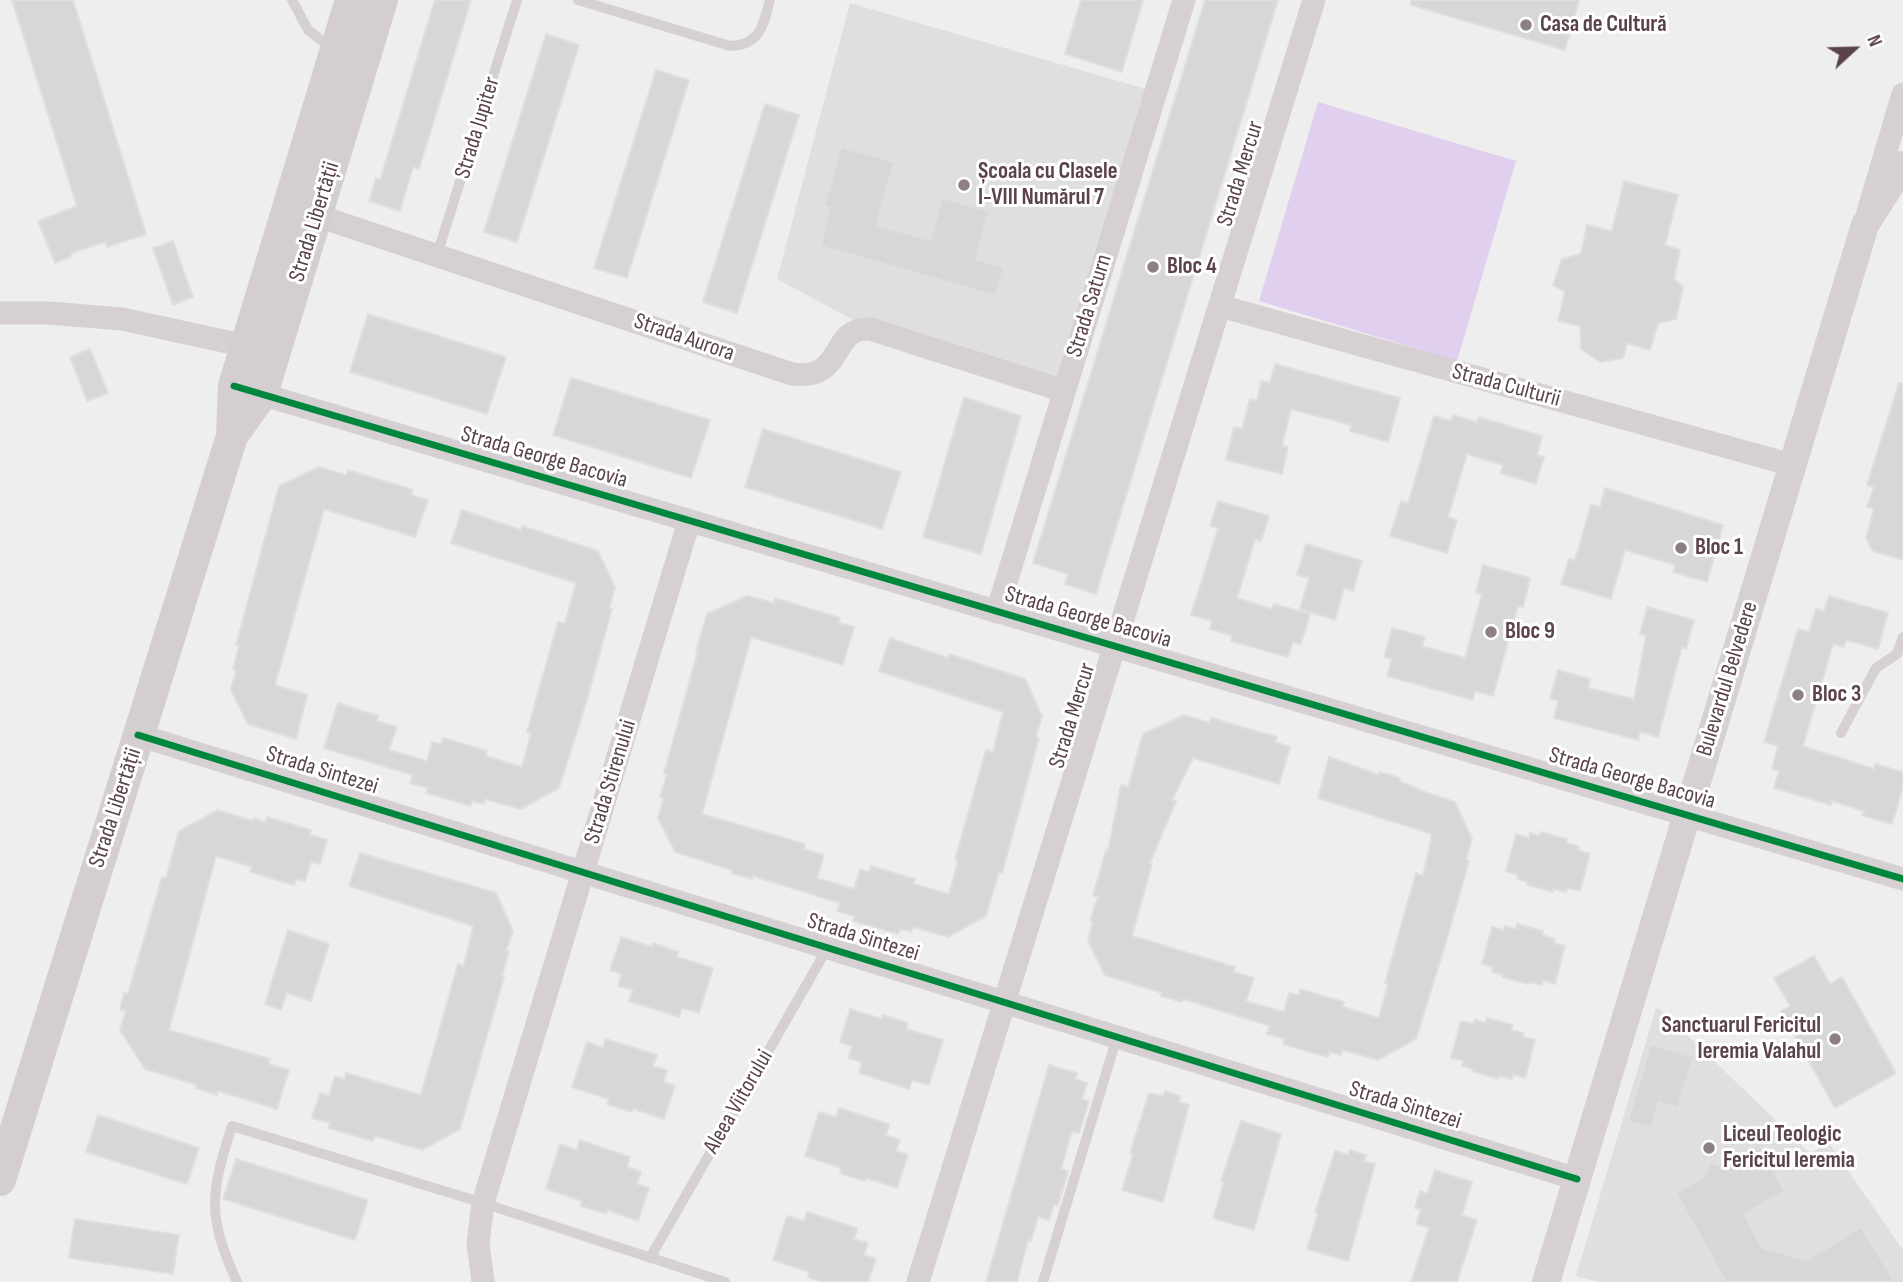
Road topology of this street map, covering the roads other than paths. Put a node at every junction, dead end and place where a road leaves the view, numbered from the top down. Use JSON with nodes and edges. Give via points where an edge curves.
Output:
{"nodes":[{"id":1,"x":292,"y":0,"type":"edge"},
{"id":2,"x":351,"y":0,"type":"edge"},
{"id":3,"x":382,"y":0,"type":"edge"},
{"id":4,"x":517,"y":0,"type":"edge"},
{"id":5,"x":578,"y":0,"type":"edge"},
{"id":6,"x":771,"y":0,"type":"edge"},
{"id":7,"x":1184,"y":0,"type":"edge"},
{"id":8,"x":1314,"y":0,"type":"edge"},
{"id":9,"x":335,"y":50,"type":"junction"},
{"id":10,"x":1903,"y":94,"type":"edge"},
{"id":11,"x":1903,"y":165,"type":"edge"},
{"id":12,"x":302,"y":211,"type":"junction"},
{"id":13,"x":1865,"y":225,"type":"junction"},
{"id":14,"x":437,"y":255,"type":"junction"},
{"id":15,"x":1220,"y":306,"type":"junction"},
{"id":16,"x":0,"y":313,"type":"edge"},
{"id":17,"x":246,"y":346,"type":"junction"},
{"id":18,"x":248,"y":390,"type":"junction"},
{"id":19,"x":1064,"y":391,"type":"junction"},
{"id":20,"x":1792,"y":465,"type":"junction"},
{"id":21,"x":689,"y":521,"type":"junction"},
{"id":22,"x":997,"y":612,"type":"junction"},
{"id":23,"x":1903,"y":637,"type":"edge"},
{"id":24,"x":1115,"y":646,"type":"junction"},
{"id":25,"x":1841,"y":733,"type":"dead end"},
{"id":26,"x":138,"y":735,"type":"junction"},
{"id":27,"x":1687,"y":815,"type":"junction"},
{"id":28,"x":584,"y":872,"type":"junction"},
{"id":29,"x":1903,"y":879,"type":"edge"},
{"id":30,"x":828,"y":947,"type":"junction"},
{"id":31,"x":1005,"y":1002,"type":"junction"},
{"id":32,"x":1117,"y":1037,"type":"junction"},
{"id":33,"x":1577,"y":1179,"type":"junction"},
{"id":34,"x":0,"y":1180,"type":"edge"},
{"id":35,"x":483,"y":1203,"type":"junction"},
{"id":36,"x":650,"y":1258,"type":"junction"},
{"id":37,"x":237,"y":1282,"type":"edge"},
{"id":38,"x":483,"y":1282,"type":"edge"},
{"id":39,"x":724,"y":1282,"type":"edge"},
{"id":40,"x":918,"y":1282,"type":"edge"},
{"id":41,"x":1043,"y":1282,"type":"edge"},
{"id":42,"x":1546,"y":1282,"type":"edge"}],
"edges":[{"from":1,"to":9,"type":"lane","via":[[308,30]]},
{"from":2,"to":9,"type":"main road","name":"Strada Libertății"},
{"from":3,"to":12,"type":"main road","name":"Strada Libertății"},
{"from":4,"to":14,"type":"lane","name":"Strada Jupiter"},
{"from":5,"to":6,"type":"lane","via":[[730,46],[757,36]]},
{"from":7,"to":19,"type":"street","name":"Strada Saturn"},
{"from":8,"to":15,"type":"street","name":"Strada Mercur"},
{"from":9,"to":12,"type":"main road","name":"Strada Libertății"},
{"from":10,"to":13,"type":"street"},
{"from":11,"to":13,"type":"street","name":"Bulevardul Belvedere"},
{"from":12,"to":14,"type":"street","name":"Strada Aurora"},
{"from":12,"to":17,"type":"main road","name":"Strada Libertății"},
{"from":12,"to":18,"type":"main road","name":"Strada Libertății"},
{"from":13,"to":20,"type":"street","name":"Bulevardul Belvedere"},
{"from":14,"to":19,"type":"street","name":"Strada Aurora","via":[[792,374],[825,368],[850,331],[859,328]]},
{"from":15,"to":20,"type":"street","name":"Strada Culturii"},
{"from":15,"to":24,"type":"street","name":"Strada Mercur"},
{"from":16,"to":17,"type":"street","via":[[122,320]]},
{"from":17,"to":18,"type":"main road","name":"Strada Libertății"},
{"from":18,"to":21,"type":"street","name":"Strada George Bacovia"},
{"from":18,"to":26,"type":"main road","name":"Strada Libertății"},
{"from":19,"to":22,"type":"street","name":"Strada Saturn"},
{"from":20,"to":27,"type":"street","name":"Bulevardul Belvedere"},
{"from":21,"to":22,"type":"street","name":"Strada George Bacovia"},
{"from":21,"to":28,"type":"street","name":"Strada Stirenului"},
{"from":22,"to":24,"type":"street","name":"Strada George Bacovia"},
{"from":23,"to":25,"type":"lane","via":[[1897,654],[1877,668]]},
{"from":24,"to":27,"type":"street","name":"Strada George Bacovia"},
{"from":24,"to":31,"type":"street","name":"Strada Mercur"},
{"from":26,"to":28,"type":"street","name":"Strada Sintezei"},
{"from":26,"to":34,"type":"main road","name":"Strada Libertății"},
{"from":27,"to":29,"type":"street","name":"Strada George Bacovia"},
{"from":27,"to":33,"type":"street","name":"Bulevardul Belvedere"},
{"from":28,"to":30,"type":"street","name":"Strada Sintezei"},
{"from":28,"to":35,"type":"street","name":"Strada Stirenului"},
{"from":30,"to":31,"type":"street","name":"Strada Sintezei"},
{"from":30,"to":36,"type":"lane","name":"Aleea Viitorului"},
{"from":31,"to":32,"type":"street","name":"Strada Sintezei"},
{"from":31,"to":40,"type":"street","name":"Strada Mercur"},
{"from":32,"to":33,"type":"street","name":"Strada Sintezei"},
{"from":32,"to":41,"type":"lane"},
{"from":33,"to":42,"type":"street","name":"Bulevardul Belvedere"},
{"from":35,"to":36,"type":"lane"},
{"from":35,"to":37,"type":"lane","via":[[232,1126],[215,1187],[215,1217]]},
{"from":35,"to":38,"type":"street","name":"Strada Stirenului","via":[[478,1243]]},
{"from":36,"to":39,"type":"lane"}]}
